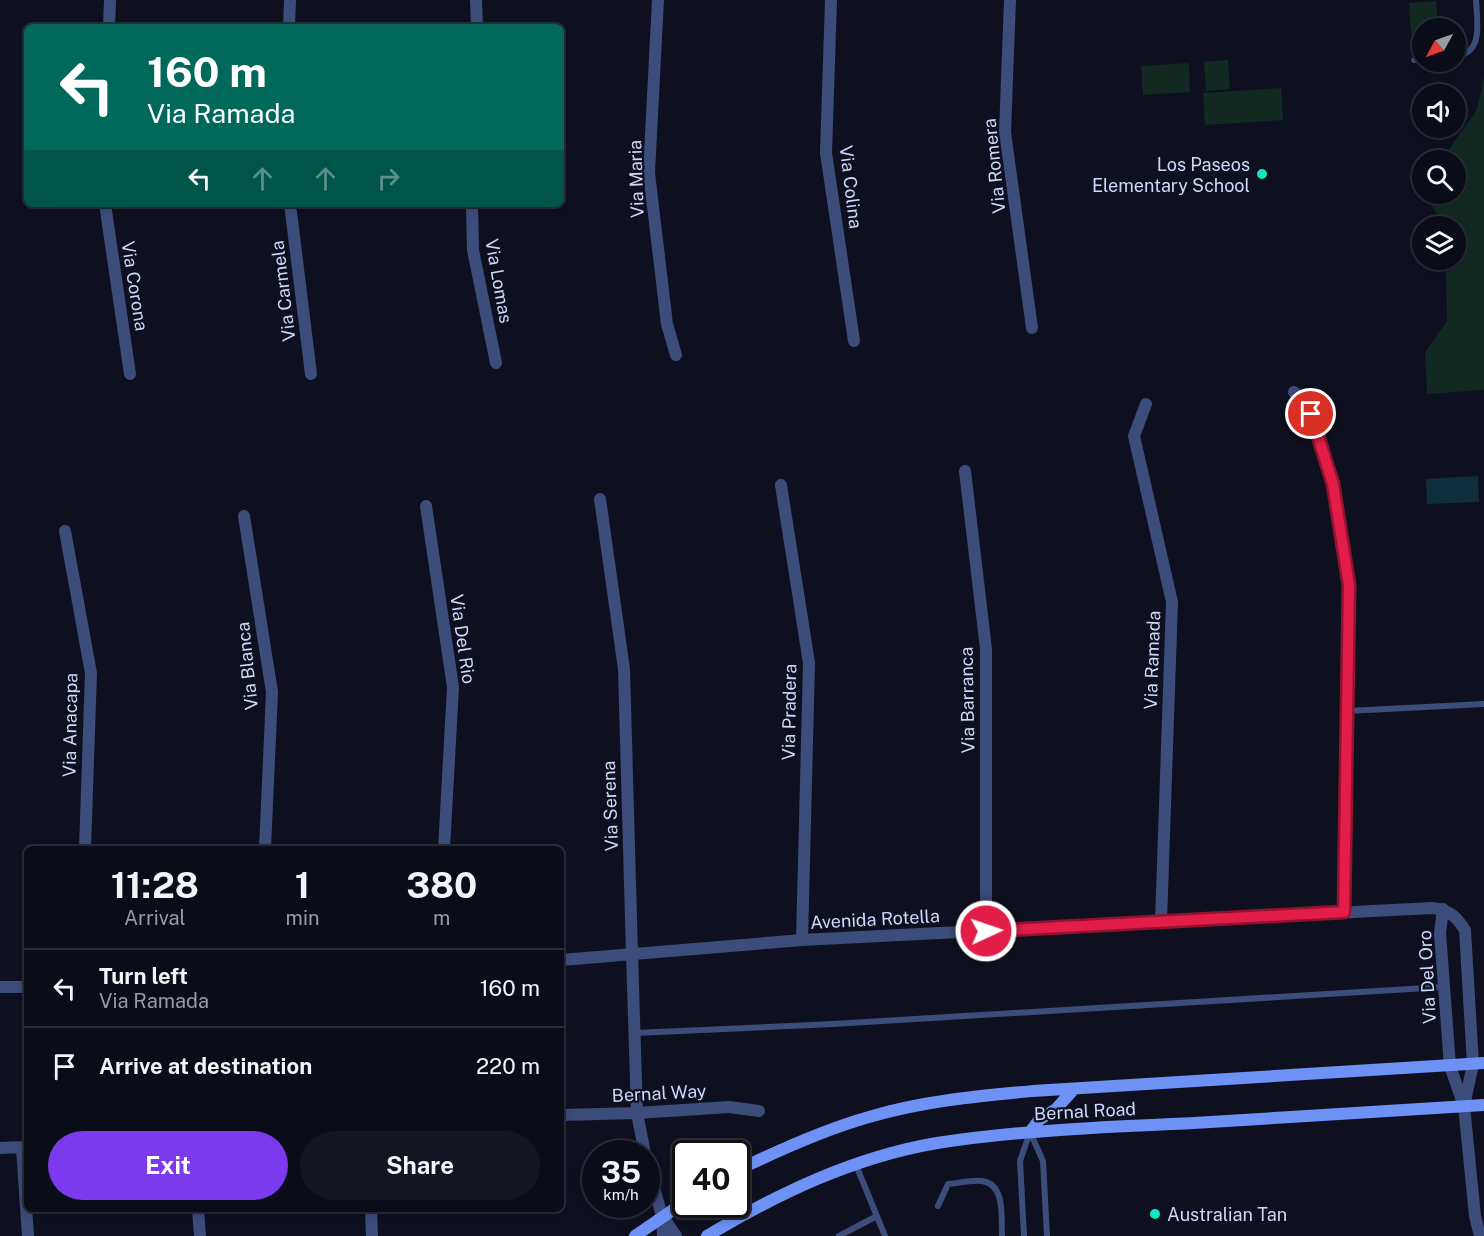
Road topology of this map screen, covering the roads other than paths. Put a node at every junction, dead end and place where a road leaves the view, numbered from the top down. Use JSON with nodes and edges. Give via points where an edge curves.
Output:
{"nodes":[{"id":1,"x":110,"y":0,"type":"edge"},
{"id":2,"x":290,"y":0,"type":"edge"},
{"id":3,"x":476,"y":0,"type":"edge"},
{"id":4,"x":658,"y":0,"type":"edge"},
{"id":5,"x":831,"y":0,"type":"edge"},
{"id":6,"x":1010,"y":0,"type":"edge"},
{"id":7,"x":1476,"y":0,"type":"edge"},
{"id":8,"x":109,"y":24,"type":"edge"},
{"id":9,"x":290,"y":24,"type":"edge"},
{"id":10,"x":477,"y":24,"type":"edge"},
{"id":11,"x":1466,"y":54,"type":"edge"},
{"id":12,"x":105,"y":207,"type":"edge"},
{"id":13,"x":290,"y":207,"type":"edge"},
{"id":14,"x":472,"y":207,"type":"edge"},
{"id":15,"x":1032,"y":327,"type":"dead end"},
{"id":16,"x":854,"y":341,"type":"dead end"},
{"id":17,"x":676,"y":355,"type":"dead end"},
{"id":18,"x":496,"y":363,"type":"dead end"},
{"id":19,"x":130,"y":374,"type":"dead end"},
{"id":20,"x":311,"y":374,"type":"dead end"},
{"id":21,"x":1294,"y":392,"type":"dead end"},
{"id":22,"x":1146,"y":404,"type":"dead end"},
{"id":23,"x":965,"y":471,"type":"dead end"},
{"id":24,"x":781,"y":485,"type":"dead end"},
{"id":25,"x":600,"y":499,"type":"dead end"},
{"id":26,"x":426,"y":506,"type":"dead end"},
{"id":27,"x":244,"y":516,"type":"dead end"},
{"id":28,"x":65,"y":531,"type":"dead end"},
{"id":29,"x":1484,"y":704,"type":"edge"},
{"id":30,"x":1347,"y":711,"type":"junction"},
{"id":31,"x":85,"y":846,"type":"edge"},
{"id":32,"x":265,"y":846,"type":"edge"},
{"id":33,"x":444,"y":846,"type":"edge"},
{"id":34,"x":1443,"y":909,"type":"junction"},
{"id":35,"x":1344,"y":912,"type":"junction"},
{"id":36,"x":1161,"y":922,"type":"junction"},
{"id":37,"x":986,"y":931,"type":"junction"},
{"id":38,"x":802,"y":940,"type":"junction"},
{"id":39,"x":632,"y":954,"type":"junction"},
{"id":40,"x":564,"y":960,"type":"edge"},
{"id":41,"x":0,"y":987,"type":"edge"},
{"id":42,"x":24,"y":987,"type":"edge"},
{"id":43,"x":1443,"y":987,"type":"junction"},
{"id":44,"x":634,"y":1034,"type":"junction"},
{"id":45,"x":1479,"y":1064,"type":"edge"},
{"id":46,"x":1450,"y":1066,"type":"junction"},
{"id":47,"x":1074,"y":1089,"type":"junction"},
{"id":48,"x":1484,"y":1105,"type":"edge"},
{"id":49,"x":1464,"y":1106,"type":"junction"},
{"id":50,"x":759,"y":1111,"type":"dead end"},
{"id":51,"x":637,"y":1113,"type":"junction"},
{"id":52,"x":564,"y":1115,"type":"edge"},
{"id":53,"x":1030,"y":1132,"type":"junction"},
{"id":54,"x":642,"y":1140,"type":"edge"},
{"id":55,"x":0,"y":1148,"type":"edge"},
{"id":56,"x":24,"y":1148,"type":"edge"},
{"id":57,"x":750,"y":1164,"type":"edge"},
{"id":58,"x":856,"y":1165,"type":"junction"},
{"id":59,"x":938,"y":1206,"type":"dead end"},
{"id":60,"x":660,"y":1209,"type":"edge"},
{"id":61,"x":672,"y":1210,"type":"edge"},
{"id":62,"x":27,"y":1212,"type":"edge"},
{"id":63,"x":198,"y":1212,"type":"edge"},
{"id":64,"x":371,"y":1212,"type":"edge"},
{"id":65,"x":662,"y":1216,"type":"junction"},
{"id":66,"x":878,"y":1216,"type":"junction"},
{"id":67,"x":28,"y":1236,"type":"edge"},
{"id":68,"x":200,"y":1236,"type":"edge"},
{"id":69,"x":372,"y":1236,"type":"edge"},
{"id":70,"x":635,"y":1236,"type":"edge"},
{"id":71,"x":663,"y":1236,"type":"edge"},
{"id":72,"x":676,"y":1236,"type":"edge"},
{"id":73,"x":707,"y":1236,"type":"edge"},
{"id":74,"x":839,"y":1236,"type":"edge"},
{"id":75,"x":885,"y":1236,"type":"edge"},
{"id":76,"x":1002,"y":1236,"type":"edge"},
{"id":77,"x":1024,"y":1236,"type":"edge"},
{"id":78,"x":1047,"y":1236,"type":"edge"},
{"id":79,"x":1480,"y":1236,"type":"edge"}],
"edges":[{"from":1,"to":8,"type":"street"},
{"from":2,"to":9,"type":"street"},
{"from":3,"to":10,"type":"street"},
{"from":4,"to":17,"type":"street","name":"Via Maria","via":[[649,173],[667,324]]},
{"from":5,"to":16,"type":"street","name":"Via Colina","via":[[826,153]]},
{"from":6,"to":15,"type":"street","name":"Via Romera","via":[[1005,132]]},
{"from":7,"to":11,"type":"lane","via":[[1478,42]]},
{"from":12,"to":19,"type":"street","name":"Via Corona"},
{"from":13,"to":20,"type":"street","name":"Via Carmela"},
{"from":14,"to":18,"type":"street","name":"Via Lomas","via":[[473,250]]},
{"from":21,"to":30,"type":"street","via":[[1311,414],[1333,484],[1349,585]]},
{"from":22,"to":36,"type":"street","name":"Via Ramada","via":[[1134,436],[1172,602]]},
{"from":23,"to":37,"type":"street","name":"Via Barranca","via":[[986,649]]},
{"from":24,"to":38,"type":"street","name":"Via Pradera","via":[[809,663]]},
{"from":25,"to":39,"type":"street","name":"Via Serena","via":[[624,669]]},
{"from":26,"to":33,"type":"street","name":"Via Del Rio","via":[[453,687]]},
{"from":27,"to":32,"type":"street","name":"Via Blanca","via":[[272,692]]},
{"from":28,"to":31,"type":"street","name":"Via Anacapa","via":[[91,673]]},
{"from":29,"to":30,"type":"lane"},
{"from":30,"to":35,"type":"street"},
{"from":34,"to":35,"type":"street","name":"Avenida Rotella"},
{"from":34,"to":43,"type":"street","name":"Via Del Oro"},
{"from":34,"to":45,"type":"street","name":"Via Del Oro","via":[[1457,917],[1465,930]]},
{"from":35,"to":36,"type":"street","name":"Avenida Rotella"},
{"from":36,"to":37,"type":"street","name":"Avenida Rotella"},
{"from":37,"to":38,"type":"street","name":"Avenida Rotella"},
{"from":38,"to":39,"type":"street","name":"Avenida Rotella"},
{"from":39,"to":40,"type":"street","name":"Avenida Rotella"},
{"from":39,"to":44,"type":"street","name":"Via Serena"},
{"from":41,"to":42,"type":"street"},
{"from":43,"to":44,"type":"lane"},
{"from":43,"to":46,"type":"street","name":"Via Del Oro"},
{"from":44,"to":51,"type":"street","name":"Via Serena"},
{"from":45,"to":46,"type":"main road","name":"Bernal Road"},
{"from":45,"to":49,"type":"street","name":"Via Del Oro"},
{"from":46,"to":47,"type":"main road","name":"Bernal Road"},
{"from":46,"to":49,"type":"street","name":"Via Del Oro"},
{"from":47,"to":53,"type":"main road"},
{"from":47,"to":57,"type":"main road","name":"Bernal Road","via":[[979,1096],[871,1116]]},
{"from":48,"to":49,"type":"main road","name":"Bernal Road"},
{"from":49,"to":53,"type":"main road","name":"Bernal Road"},
{"from":49,"to":79,"type":"street","name":"Via Del Oro"},
{"from":50,"to":51,"type":"street","name":"Bernal Way","via":[[729,1107]]},
{"from":51,"to":52,"type":"street","name":"Bernal Way"},
{"from":51,"to":54,"type":"street","name":"Via Serena"},
{"from":53,"to":58,"type":"main road","name":"Bernal Road","via":[[936,1144]]},
{"from":53,"to":77,"type":"lane","via":[[1020,1161]]},
{"from":53,"to":78,"type":"lane","via":[[1043,1161]]},
{"from":55,"to":56,"type":"street"},
{"from":58,"to":66,"type":"lane"},
{"from":58,"to":73,"type":"main road","name":"Bernal Road","via":[[770,1200]]},
{"from":59,"to":76,"type":"lane","via":[[948,1184],[989,1183],[1000,1197]]},
{"from":60,"to":65,"type":"street"},
{"from":61,"to":65,"type":"main road"},
{"from":62,"to":67,"type":"street"},
{"from":63,"to":68,"type":"street"},
{"from":64,"to":69,"type":"street"},
{"from":65,"to":70,"type":"main road"},
{"from":65,"to":71,"type":"street"},
{"from":65,"to":72,"type":"street"},
{"from":66,"to":74,"type":"lane"},
{"from":66,"to":75,"type":"lane"}]}
